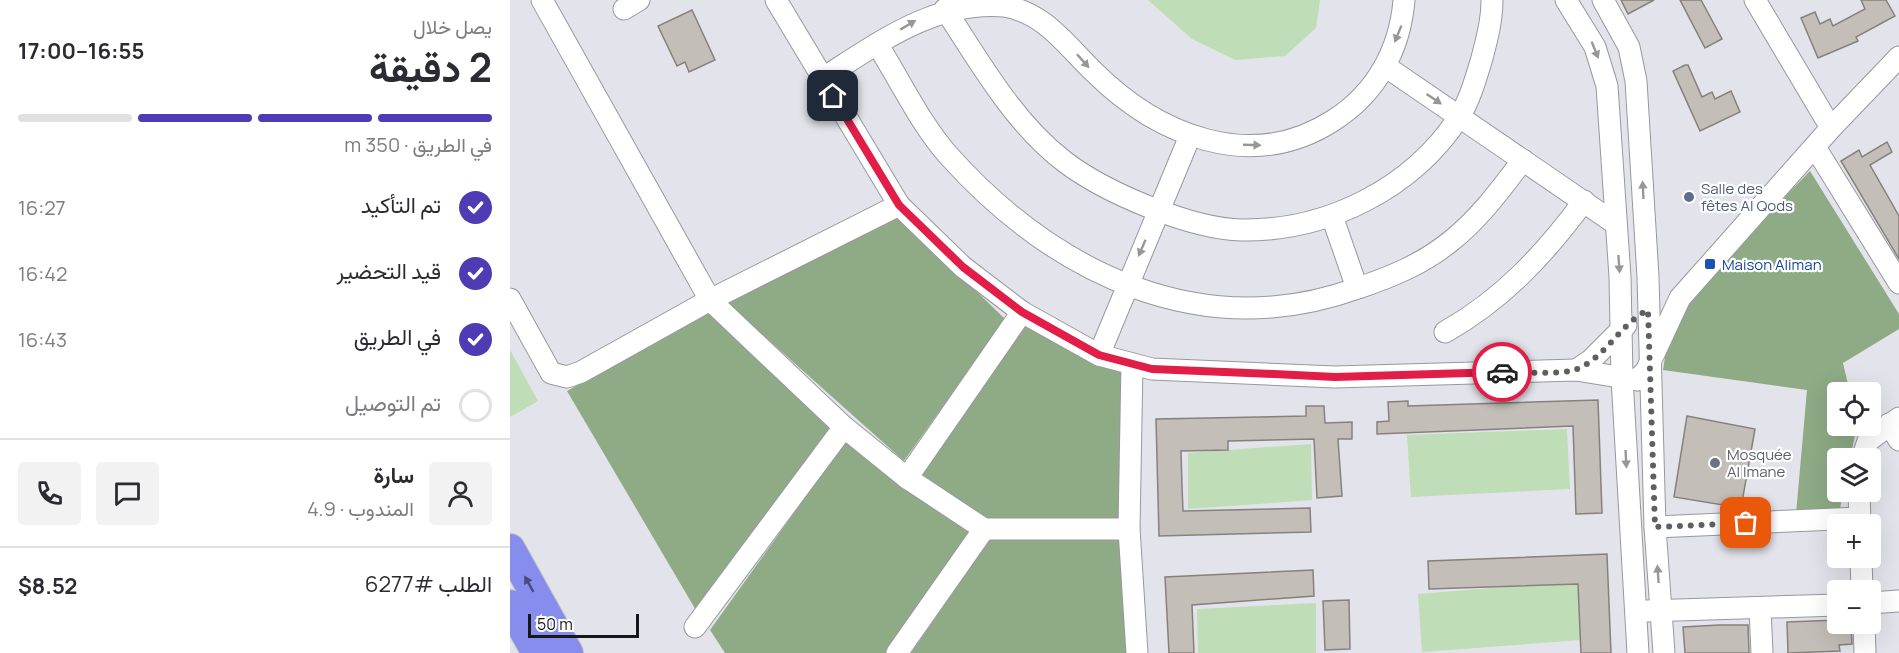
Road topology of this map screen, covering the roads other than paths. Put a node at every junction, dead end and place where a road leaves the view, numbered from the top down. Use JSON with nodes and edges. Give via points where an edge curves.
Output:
{"nodes":[{"id":1,"x":542,"y":0,"type":"edge"},
{"id":2,"x":776,"y":0,"type":"edge"},
{"id":3,"x":1404,"y":0,"type":"edge"},
{"id":4,"x":1492,"y":0,"type":"edge"},
{"id":5,"x":1566,"y":0,"type":"edge"},
{"id":6,"x":1603,"y":0,"type":"edge"},
{"id":7,"x":1755,"y":0,"type":"edge"},
{"id":8,"x":945,"y":9,"type":"junction"},
{"id":9,"x":877,"y":44,"type":"junction"},
{"id":10,"x":1899,"y":57,"type":"edge"},
{"id":11,"x":1386,"y":66,"type":"junction"},
{"id":12,"x":823,"y":78,"type":"junction"},
{"id":13,"x":1459,"y":117,"type":"junction"},
{"id":14,"x":1831,"y":128,"type":"junction"},
{"id":15,"x":1190,"y":136,"type":"junction"},
{"id":16,"x":1815,"y":147,"type":"junction"},
{"id":17,"x":1523,"y":160,"type":"junction"},
{"id":18,"x":1584,"y":201,"type":"junction"},
{"id":19,"x":899,"y":205,"type":"junction"},
{"id":20,"x":1158,"y":211,"type":"junction"},
{"id":21,"x":1332,"y":216,"type":"junction"},
{"id":22,"x":1616,"y":224,"type":"junction"},
{"id":23,"x":1899,"y":283,"type":"edge"},
{"id":24,"x":1126,"y":285,"type":"junction"},
{"id":25,"x":1358,"y":288,"type":"junction"},
{"id":26,"x":1680,"y":298,"type":"junction"},
{"id":27,"x":510,"y":299,"type":"edge"},
{"id":28,"x":710,"y":300,"type":"junction"},
{"id":29,"x":1648,"y":310,"type":"junction"},
{"id":30,"x":1022,"y":312,"type":"junction"},
{"id":31,"x":1622,"y":329,"type":"junction"},
{"id":32,"x":1445,"y":332,"type":"dead end"},
{"id":33,"x":1099,"y":355,"type":"junction"},
{"id":34,"x":1650,"y":362,"type":"junction"},
{"id":35,"x":1132,"y":364,"type":"junction"},
{"id":36,"x":1576,"y":370,"type":"junction"},
{"id":37,"x":1622,"y":378,"type":"junction"},
{"id":38,"x":844,"y":427,"type":"junction"},
{"id":39,"x":1896,"y":427,"type":"edge"},
{"id":40,"x":1866,"y":448,"type":"edge"},
{"id":41,"x":907,"y":478,"type":"junction"},
{"id":42,"x":1827,"y":523,"type":"edge"},
{"id":43,"x":1655,"y":527,"type":"junction"},
{"id":44,"x":984,"y":529,"type":"junction"},
{"id":45,"x":1129,"y":529,"type":"junction"},
{"id":46,"x":510,"y":549,"type":"edge"},
{"id":47,"x":1899,"y":601,"type":"edge"},
{"id":48,"x":1881,"y":602,"type":"edge"},
{"id":49,"x":510,"y":605,"type":"edge"},
{"id":50,"x":1827,"y":606,"type":"edge"},
{"id":51,"x":1760,"y":609,"type":"junction"},
{"id":52,"x":1635,"y":611,"type":"junction"},
{"id":53,"x":1661,"y":611,"type":"junction"},
{"id":54,"x":695,"y":627,"type":"dead end"},
{"id":55,"x":1864,"y":634,"type":"edge"},
{"id":56,"x":537,"y":653,"type":"edge"},
{"id":57,"x":568,"y":653,"type":"edge"},
{"id":58,"x":897,"y":653,"type":"edge"},
{"id":59,"x":1137,"y":653,"type":"edge"},
{"id":60,"x":1638,"y":653,"type":"edge"},
{"id":61,"x":1664,"y":653,"type":"edge"},
{"id":62,"x":1762,"y":653,"type":"edge"},
{"id":63,"x":1865,"y":653,"type":"edge"}],
"edges":[{"from":1,"to":28,"type":"street"},
{"from":2,"to":12,"type":"street"},
{"from":3,"to":11,"type":"street","one_way":true,"via":[[1402,24]]},
{"from":4,"to":13,"type":"street","via":[[1488,38]]},
{"from":5,"to":22,"type":"street","one_way":true,"via":[[1595,47],[1607,86]]},
{"from":29,"to":6,"type":"street","one_way":true,"via":[[1636,81],[1629,47]]},
{"from":7,"to":14,"type":"street"},
{"from":9,"to":8,"type":"street","one_way":true,"via":[[918,19]]},
{"from":8,"to":15,"type":"street","one_way":true,"via":[[1002,6],[1042,20],[1120,97],[1150,118]]},
{"from":8,"to":20,"type":"street","via":[[993,84],[1047,146],[1066,163]]},
{"from":9,"to":12,"type":"street"},
{"from":9,"to":24,"type":"street","via":[[947,154],[977,184],[1058,250]]},
{"from":10,"to":14,"type":"street"},
{"from":11,"to":13,"type":"street","one_way":true},
{"from":15,"to":11,"type":"street","one_way":true,"via":[[1230,145],[1263,146],[1313,134],[1370,90]]},
{"from":12,"to":19,"type":"street"},
{"from":13,"to":17,"type":"street"},
{"from":13,"to":21,"type":"street","via":[[1409,172]]},
{"from":14,"to":16,"type":"street"},
{"from":15,"to":20,"type":"street"},
{"from":16,"to":23,"type":"street"},
{"from":16,"to":26,"type":"street"},
{"from":17,"to":18,"type":"street"},
{"from":17,"to":25,"type":"street","via":[[1496,197],[1451,241],[1420,262]]},
{"from":18,"to":22,"type":"street"},
{"from":18,"to":32,"type":"street","via":[[1551,245],[1515,283]]},
{"from":19,"to":28,"type":"street"},
{"from":19,"to":30,"type":"street","via":[[963,267]]},
{"from":20,"to":21,"type":"street","via":[[1205,226],[1241,230],[1286,227]]},
{"from":20,"to":24,"type":"street","one_way":true},
{"from":21,"to":25,"type":"street"},
{"from":22,"to":31,"type":"street","one_way":true},
{"from":24,"to":25,"type":"street","via":[[1173,301],[1232,309],[1317,301]]},
{"from":24,"to":33,"type":"street"},
{"from":26,"to":29,"type":"street"},
{"from":26,"to":34,"type":"street"},
{"from":27,"to":28,"type":"street","via":[[551,373],[567,376],[581,372]]},
{"from":28,"to":38,"type":"street"},
{"from":29,"to":31,"type":"street"},
{"from":29,"to":34,"type":"street"},
{"from":30,"to":33,"type":"street"},
{"from":30,"to":41,"type":"street"},
{"from":31,"to":36,"type":"street"},
{"from":31,"to":37,"type":"street"},
{"from":33,"to":35,"type":"street"},
{"from":34,"to":37,"type":"street","via":[[1637,380]]},
{"from":34,"to":43,"type":"street"},
{"from":35,"to":36,"type":"street","via":[[1152,369],[1335,377]]},
{"from":35,"to":45,"type":"street"},
{"from":36,"to":37,"type":"street"},
{"from":37,"to":52,"type":"street","one_way":true},
{"from":38,"to":41,"type":"street"},
{"from":38,"to":54,"type":"street"},
{"from":39,"to":40,"type":"street","via":[[1868,441]]},
{"from":41,"to":44,"type":"street"},
{"from":42,"to":43,"type":"street"},
{"from":53,"to":43,"type":"street","one_way":true},
{"from":44,"to":45,"type":"street"},
{"from":44,"to":58,"type":"street"},
{"from":45,"to":59,"type":"street"},
{"from":57,"to":46,"type":"highway","one_way":true},
{"from":47,"to":48,"type":"street"},
{"from":49,"to":56,"type":"highway"},
{"from":50,"to":51,"type":"street"},
{"from":51,"to":53,"type":"street"},
{"from":51,"to":62,"type":"street"},
{"from":52,"to":53,"type":"street"},
{"from":52,"to":60,"type":"street"},
{"from":53,"to":61,"type":"street"},
{"from":55,"to":63,"type":"street"}]}
